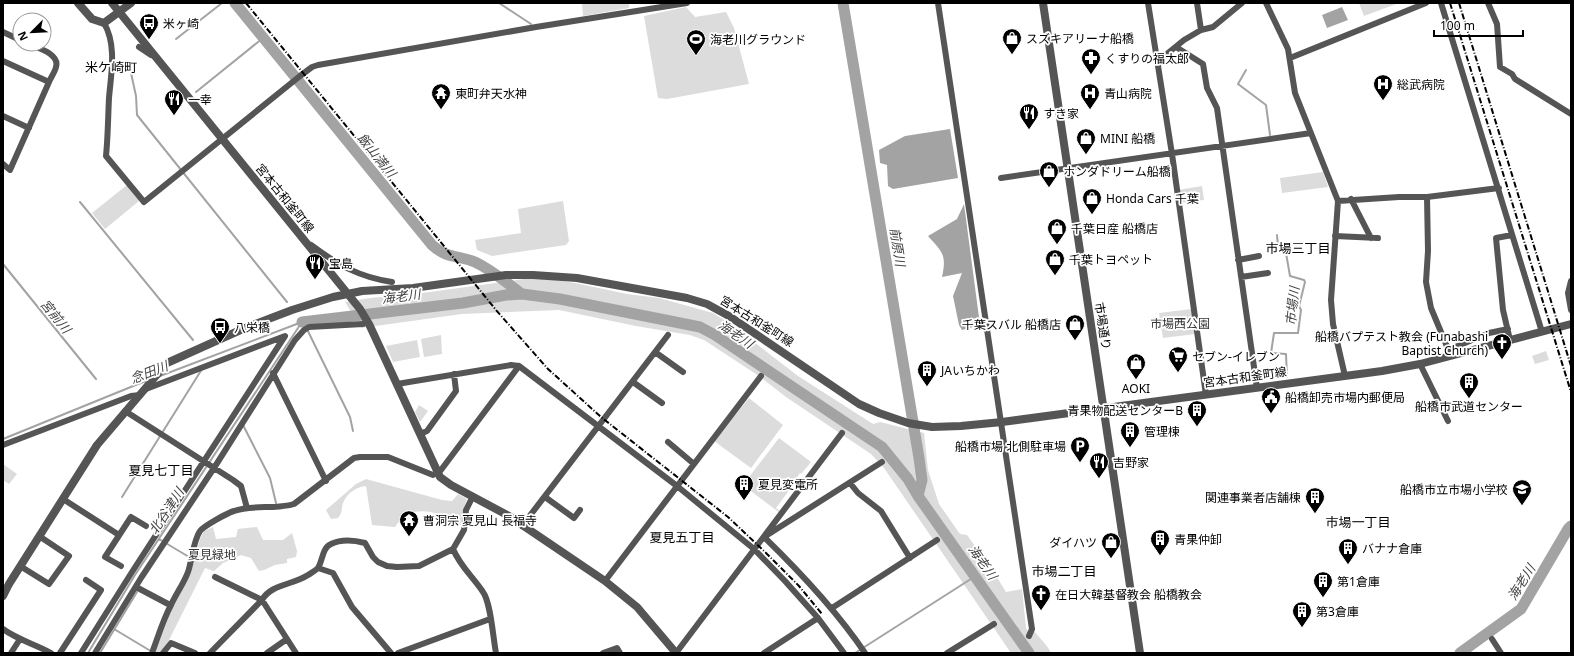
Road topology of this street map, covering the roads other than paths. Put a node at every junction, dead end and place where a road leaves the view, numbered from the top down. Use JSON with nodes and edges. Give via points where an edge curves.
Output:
{"nodes":[{"id":1,"x":78,"y":3,"type":"edge"},
{"id":2,"x":112,"y":3,"type":"edge"},
{"id":3,"x":131,"y":3,"type":"edge"},
{"id":4,"x":687,"y":3,"type":"edge"},
{"id":5,"x":938,"y":3,"type":"edge"},
{"id":6,"x":1043,"y":3,"type":"edge"},
{"id":7,"x":1148,"y":3,"type":"edge"},
{"id":8,"x":1197,"y":3,"type":"edge"},
{"id":9,"x":1242,"y":3,"type":"edge"},
{"id":10,"x":1266,"y":3,"type":"edge"},
{"id":11,"x":1426,"y":3,"type":"edge"},
{"id":12,"x":1441,"y":3,"type":"edge"},
{"id":13,"x":1488,"y":3,"type":"edge"},
{"id":14,"x":120,"y":12,"type":"junction"},
{"id":15,"x":108,"y":28,"type":"junction"},
{"id":16,"x":1201,"y":30,"type":"junction"},
{"id":17,"x":139,"y":47,"type":"dead end"},
{"id":18,"x":1176,"y":47,"type":"junction"},
{"id":19,"x":47,"y":52,"type":"edge"},
{"id":20,"x":1290,"y":58,"type":"junction"},
{"id":21,"x":158,"y":60,"type":"junction"},
{"id":22,"x":3,"y":61,"type":"edge"},
{"id":23,"x":1157,"y":62,"type":"junction"},
{"id":24,"x":49,"y":82,"type":"junction"},
{"id":25,"x":1571,"y":114,"type":"edge"},
{"id":26,"x":3,"y":116,"type":"edge"},
{"id":27,"x":29,"y":128,"type":"junction"},
{"id":28,"x":1311,"y":132,"type":"junction"},
{"id":29,"x":222,"y":140,"type":"junction"},
{"id":30,"x":1221,"y":146,"type":"junction"},
{"id":31,"x":1172,"y":154,"type":"junction"},
{"id":32,"x":3,"y":164,"type":"edge"},
{"id":33,"x":1067,"y":169,"type":"junction"},
{"id":34,"x":1000,"y":178,"type":"dead end"},
{"id":35,"x":1499,"y":188,"type":"junction"},
{"id":36,"x":1427,"y":197,"type":"junction"},
{"id":37,"x":1350,"y":199,"type":"junction"},
{"id":38,"x":1338,"y":201,"type":"junction"},
{"id":39,"x":1512,"y":235,"type":"junction"},
{"id":40,"x":1335,"y":236,"type":"junction"},
{"id":41,"x":1371,"y":238,"type":"junction"},
{"id":42,"x":1378,"y":238,"type":"dead end"},
{"id":43,"x":306,"y":242,"type":"junction"},
{"id":44,"x":1259,"y":256,"type":"dead end"},
{"id":45,"x":1238,"y":260,"type":"junction"},
{"id":46,"x":1268,"y":273,"type":"dead end"},
{"id":47,"x":1241,"y":277,"type":"junction"},
{"id":48,"x":1571,"y":280,"type":"edge"},
{"id":49,"x":392,"y":282,"type":"dead end"},
{"id":50,"x":347,"y":294,"type":"junction"},
{"id":51,"x":1571,"y":310,"type":"edge"},
{"id":52,"x":365,"y":322,"type":"junction"},
{"id":53,"x":1571,"y":324,"type":"edge"},
{"id":54,"x":1508,"y":329,"type":"junction"},
{"id":55,"x":1542,"y":332,"type":"junction"},
{"id":56,"x":668,"y":335,"type":"dead end"},
{"id":57,"x":1510,"y":340,"type":"junction"},
{"id":58,"x":655,"y":352,"type":"junction"},
{"id":59,"x":1450,"y":353,"type":"junction"},
{"id":60,"x":1420,"y":364,"type":"junction"},
{"id":61,"x":520,"y":366,"type":"junction"},
{"id":62,"x":683,"y":372,"type":"dead end"},
{"id":63,"x":274,"y":374,"type":"junction"},
{"id":64,"x":454,"y":374,"type":"junction"},
{"id":65,"x":761,"y":376,"type":"dead end"},
{"id":66,"x":1345,"y":376,"type":"junction"},
{"id":67,"x":633,"y":382,"type":"junction"},
{"id":68,"x":397,"y":384,"type":"junction"},
{"id":69,"x":1257,"y":388,"type":"junction"},
{"id":70,"x":144,"y":390,"type":"junction"},
{"id":71,"x":1206,"y":395,"type":"junction"},
{"id":72,"x":662,"y":403,"type":"dead end"},
{"id":73,"x":1104,"y":408,"type":"junction"},
{"id":74,"x":125,"y":411,"type":"junction"},
{"id":75,"x":1448,"y":421,"type":"dead end"},
{"id":76,"x":1002,"y":422,"type":"junction"},
{"id":77,"x":599,"y":426,"type":"junction"},
{"id":78,"x":842,"y":433,"type":"dead end"},
{"id":79,"x":420,"y":434,"type":"junction"},
{"id":80,"x":668,"y":442,"type":"dead end"},
{"id":81,"x":3,"y":445,"type":"edge"},
{"id":82,"x":882,"y":462,"type":"dead end"},
{"id":83,"x":694,"y":464,"type":"junction"},
{"id":84,"x":209,"y":465,"type":"junction"},
{"id":85,"x":437,"y":472,"type":"junction"},
{"id":86,"x":326,"y":481,"type":"junction"},
{"id":87,"x":850,"y":483,"type":"junction"},
{"id":88,"x":677,"y":486,"type":"junction"},
{"id":89,"x":472,"y":496,"type":"junction"},
{"id":90,"x":545,"y":497,"type":"junction"},
{"id":91,"x":63,"y":499,"type":"junction"},
{"id":92,"x":247,"y":508,"type":"junction"},
{"id":93,"x":580,"y":510,"type":"dead end"},
{"id":94,"x":146,"y":526,"type":"dead end"},
{"id":95,"x":522,"y":526,"type":"junction"},
{"id":96,"x":119,"y":535,"type":"junction"},
{"id":97,"x":39,"y":536,"type":"junction"},
{"id":98,"x":764,"y":537,"type":"junction"},
{"id":99,"x":937,"y":540,"type":"dead end"},
{"id":100,"x":453,"y":549,"type":"junction"},
{"id":101,"x":754,"y":549,"type":"junction"},
{"id":102,"x":910,"y":558,"type":"junction"},
{"id":103,"x":20,"y":566,"type":"junction"},
{"id":104,"x":121,"y":566,"type":"dead end"},
{"id":105,"x":318,"y":568,"type":"junction"},
{"id":106,"x":215,"y":577,"type":"dead end"},
{"id":107,"x":86,"y":580,"type":"dead end"},
{"id":108,"x":605,"y":581,"type":"junction"},
{"id":109,"x":136,"y":587,"type":"junction"},
{"id":110,"x":3,"y":596,"type":"edge"},
{"id":111,"x":262,"y":600,"type":"junction"},
{"id":112,"x":170,"y":606,"type":"junction"},
{"id":113,"x":832,"y":608,"type":"junction"},
{"id":114,"x":818,"y":618,"type":"junction"},
{"id":115,"x":490,"y":620,"type":"junction"},
{"id":116,"x":994,"y":624,"type":"dead end"},
{"id":117,"x":3,"y":629,"type":"edge"},
{"id":118,"x":1029,"y":636,"type":"dead end"},
{"id":119,"x":287,"y":639,"type":"junction"},
{"id":120,"x":1492,"y":639,"type":"dead end"},
{"id":121,"x":20,"y":640,"type":"junction"},
{"id":122,"x":11,"y":653,"type":"edge"},
{"id":123,"x":51,"y":653,"type":"edge"},
{"id":124,"x":60,"y":653,"type":"edge"},
{"id":125,"x":81,"y":653,"type":"edge"},
{"id":126,"x":95,"y":653,"type":"edge"},
{"id":127,"x":152,"y":653,"type":"edge"},
{"id":128,"x":163,"y":653,"type":"edge"},
{"id":129,"x":195,"y":653,"type":"edge"},
{"id":130,"x":210,"y":653,"type":"edge"},
{"id":131,"x":267,"y":653,"type":"edge"},
{"id":132,"x":296,"y":653,"type":"edge"},
{"id":133,"x":391,"y":653,"type":"edge"},
{"id":134,"x":398,"y":653,"type":"edge"},
{"id":135,"x":496,"y":653,"type":"edge"},
{"id":136,"x":603,"y":653,"type":"edge"},
{"id":137,"x":620,"y":653,"type":"edge"},
{"id":138,"x":676,"y":653,"type":"edge"},
{"id":139,"x":764,"y":653,"type":"edge"},
{"id":140,"x":844,"y":653,"type":"edge"},
{"id":141,"x":865,"y":653,"type":"edge"},
{"id":142,"x":947,"y":653,"type":"edge"},
{"id":143,"x":1140,"y":653,"type":"edge"},
{"id":144,"x":1501,"y":653,"type":"edge"}],
"edges":[{"from":1,"to":15,"type":"street","via":[[92,19]]},
{"from":2,"to":14,"type":"street","name":"宮本古和釜町線"},
{"from":3,"to":14,"type":"street"},
{"from":4,"to":29,"type":"street","via":[[318,65],[300,76]]},
{"from":5,"to":76,"type":"street"},
{"from":6,"to":33,"type":"street","name":"市場通り"},
{"from":7,"to":23,"type":"street"},
{"from":8,"to":16,"type":"street"},
{"from":9,"to":16,"type":"street","via":[[1213,27]]},
{"from":10,"to":20,"type":"street","via":[[1287,46]]},
{"from":11,"to":20,"type":"street"},
{"from":12,"to":35,"type":"street"},
{"from":13,"to":25,"type":"street","via":[[1497,24],[1500,67]]},
{"from":14,"to":15,"type":"street"},
{"from":14,"to":21,"type":"street","name":"宮本古和釜町線"},
{"from":15,"to":29,"type":"street","via":[[112,80],[106,156],[144,202]]},
{"from":16,"to":18,"type":"street"},
{"from":17,"to":21,"type":"street"},
{"from":18,"to":23,"type":"street"},
{"from":18,"to":30,"type":"street","via":[[1203,64],[1207,88],[1216,108]]},
{"from":19,"to":24,"type":"street","via":[[52,54],[57,65]]},
{"from":20,"to":28,"type":"street","via":[[1295,92]]},
{"from":21,"to":29,"type":"street","name":"宮本古和釜町線"},
{"from":22,"to":24,"type":"street"},
{"from":23,"to":31,"type":"street"},
{"from":24,"to":27,"type":"street"},
{"from":26,"to":27,"type":"street"},
{"from":27,"to":32,"type":"street","via":[[10,170]]},
{"from":28,"to":30,"type":"street"},
{"from":28,"to":38,"type":"street"},
{"from":29,"to":43,"type":"street","name":"宮本古和釜町線"},
{"from":30,"to":31,"type":"street"},
{"from":30,"to":45,"type":"street"},
{"from":31,"to":33,"type":"street"},
{"from":31,"to":71,"type":"street"},
{"from":33,"to":34,"type":"street"},
{"from":33,"to":73,"type":"street","name":"市場通り"},
{"from":35,"to":36,"type":"street"},
{"from":35,"to":39,"type":"street"},
{"from":36,"to":37,"type":"street"},
{"from":36,"to":59,"type":"street","via":[[1426,282],[1431,308]]},
{"from":37,"to":38,"type":"street"},
{"from":37,"to":41,"type":"street"},
{"from":38,"to":40,"type":"street"},
{"from":39,"to":54,"type":"street","via":[[1496,238],[1503,310]]},
{"from":39,"to":55,"type":"street"},
{"from":40,"to":41,"type":"street"},
{"from":40,"to":66,"type":"street","via":[[1331,297],[1333,324]]},
{"from":41,"to":42,"type":"street"},
{"from":43,"to":49,"type":"street","via":[[342,266],[365,276]]},
{"from":43,"to":50,"type":"street","name":"宮本古和釜町線"},
{"from":44,"to":45,"type":"street"},
{"from":45,"to":47,"type":"street"},
{"from":46,"to":47,"type":"street"},
{"from":47,"to":69,"type":"street"},
{"from":48,"to":51,"type":"street","via":[[1568,293]]},
{"from":50,"to":52,"type":"street","name":"宮本古和釜町線","via":[[360,309]]},
{"from":50,"to":70,"type":"street","via":[[292,310],[175,358],[167,363]]},
{"from":50,"to":76,"type":"street","name":"宮本古和釜町線","via":[[503,276],[547,275],[687,298],[707,304],[729,316],[859,404],[892,419],[932,427]]},
{"from":52,"to":63,"type":"street","via":[[309,327],[295,340]]},
{"from":52,"to":68,"type":"street","name":"宮本古和釜町線"},
{"from":53,"to":55,"type":"street","name":"宮本古和釜町線"},
{"from":54,"to":57,"type":"street"},
{"from":54,"to":59,"type":"street","via":[[1489,333]]},
{"from":55,"to":57,"type":"street","name":"宮本古和釜町線"},
{"from":56,"to":58,"type":"street"},
{"from":57,"to":59,"type":"street","name":"宮本古和釜町線"},
{"from":58,"to":62,"type":"street"},
{"from":58,"to":67,"type":"street"},
{"from":59,"to":60,"type":"street","name":"宮本古和釜町線"},
{"from":60,"to":66,"type":"street","name":"宮本古和釜町線"},
{"from":60,"to":75,"type":"street"},
{"from":61,"to":64,"type":"street","via":[[511,365]]},
{"from":61,"to":77,"type":"street"},
{"from":61,"to":85,"type":"street"},
{"from":63,"to":84,"type":"street"},
{"from":63,"to":86,"type":"street"},
{"from":64,"to":68,"type":"street"},
{"from":64,"to":79,"type":"street","via":[[456,391],[427,431]]},
{"from":65,"to":83,"type":"street"},
{"from":66,"to":69,"type":"street","name":"宮本古和釜町線"},
{"from":67,"to":72,"type":"street"},
{"from":67,"to":77,"type":"street"},
{"from":68,"to":79,"type":"street","name":"宮本古和釜町線"},
{"from":69,"to":71,"type":"street","name":"宮本古和釜町線"},
{"from":70,"to":74,"type":"street"},
{"from":70,"to":81,"type":"street"},
{"from":70,"to":84,"type":"street","via":[[285,336]]},
{"from":71,"to":73,"type":"street","name":"宮本古和釜町線"},
{"from":73,"to":76,"type":"street","name":"宮本古和釜町線"},
{"from":73,"to":143,"type":"street","name":"市場通り"},
{"from":74,"to":84,"type":"street"},
{"from":74,"to":91,"type":"street","via":[[97,445]]},
{"from":76,"to":118,"type":"street","via":[[1032,629]]},
{"from":77,"to":88,"type":"street"},
{"from":77,"to":90,"type":"street"},
{"from":78,"to":98,"type":"street"},
{"from":79,"to":85,"type":"street","name":"宮本古和釜町線"},
{"from":80,"to":83,"type":"street"},
{"from":82,"to":87,"type":"street"},
{"from":83,"to":88,"type":"street"},
{"from":84,"to":92,"type":"street","via":[[241,486]]},
{"from":84,"to":109,"type":"street"},
{"from":84,"to":125,"type":"street","via":[[132,572]]},
{"from":85,"to":86,"type":"street","via":[[430,474],[388,457],[360,457],[354,458]]},
{"from":85,"to":89,"type":"street","via":[[447,482]]},
{"from":86,"to":92,"type":"street","via":[[294,504]]},
{"from":87,"to":98,"type":"street"},
{"from":87,"to":102,"type":"street","via":[[858,494],[881,511]]},
{"from":88,"to":101,"type":"street"},
{"from":88,"to":108,"type":"street"},
{"from":89,"to":95,"type":"street","via":[[506,514]]},
{"from":89,"to":100,"type":"street","via":[[466,510],[464,530]]},
{"from":90,"to":93,"type":"street","via":[[574,518]]},
{"from":90,"to":95,"type":"street"},
{"from":91,"to":96,"type":"street"},
{"from":91,"to":97,"type":"street"},
{"from":92,"to":112,"type":"street","via":[[223,515],[201,531],[188,574]]},
{"from":94,"to":96,"type":"street","via":[[131,517]]},
{"from":95,"to":108,"type":"street"},
{"from":96,"to":104,"type":"street","via":[[105,557]]},
{"from":97,"to":103,"type":"street"},
{"from":97,"to":103,"type":"street","via":[[68,556],[49,584]]},
{"from":98,"to":101,"type":"street"},
{"from":98,"to":113,"type":"street"},
{"from":99,"to":102,"type":"street"},
{"from":100,"to":105,"type":"street","via":[[419,566],[397,568],[378,562],[365,543],[339,541],[327,547]]},
{"from":100,"to":115,"type":"street","via":[[462,566],[484,593]]},
{"from":101,"to":114,"type":"street"},
{"from":101,"to":138,"type":"street"},
{"from":102,"to":113,"type":"street"},
{"from":103,"to":110,"type":"street"},
{"from":105,"to":111,"type":"street","via":[[273,590]]},
{"from":105,"to":133,"type":"street","via":[[333,573],[356,612]]},
{"from":106,"to":111,"type":"street"},
{"from":107,"to":124,"type":"street","via":[[101,590]]},
{"from":108,"to":138,"type":"street","via":[[637,607]]},
{"from":109,"to":112,"type":"street"},
{"from":109,"to":126,"type":"street"},
{"from":111,"to":119,"type":"street"},
{"from":111,"to":130,"type":"street"},
{"from":112,"to":127,"type":"street"},
{"from":113,"to":141,"type":"street"},
{"from":114,"to":139,"type":"street"},
{"from":114,"to":140,"type":"street"},
{"from":115,"to":134,"type":"street"},
{"from":115,"to":135,"type":"street"},
{"from":116,"to":142,"type":"street"},
{"from":117,"to":121,"type":"street"},
{"from":119,"to":131,"type":"street"},
{"from":119,"to":132,"type":"street"},
{"from":120,"to":144,"type":"street"},
{"from":121,"to":122,"type":"street"},
{"from":121,"to":123,"type":"street"},
{"from":128,"to":129,"type":"street","via":[[171,643]]},
{"from":136,"to":137,"type":"street","via":[[617,648]]}]}
